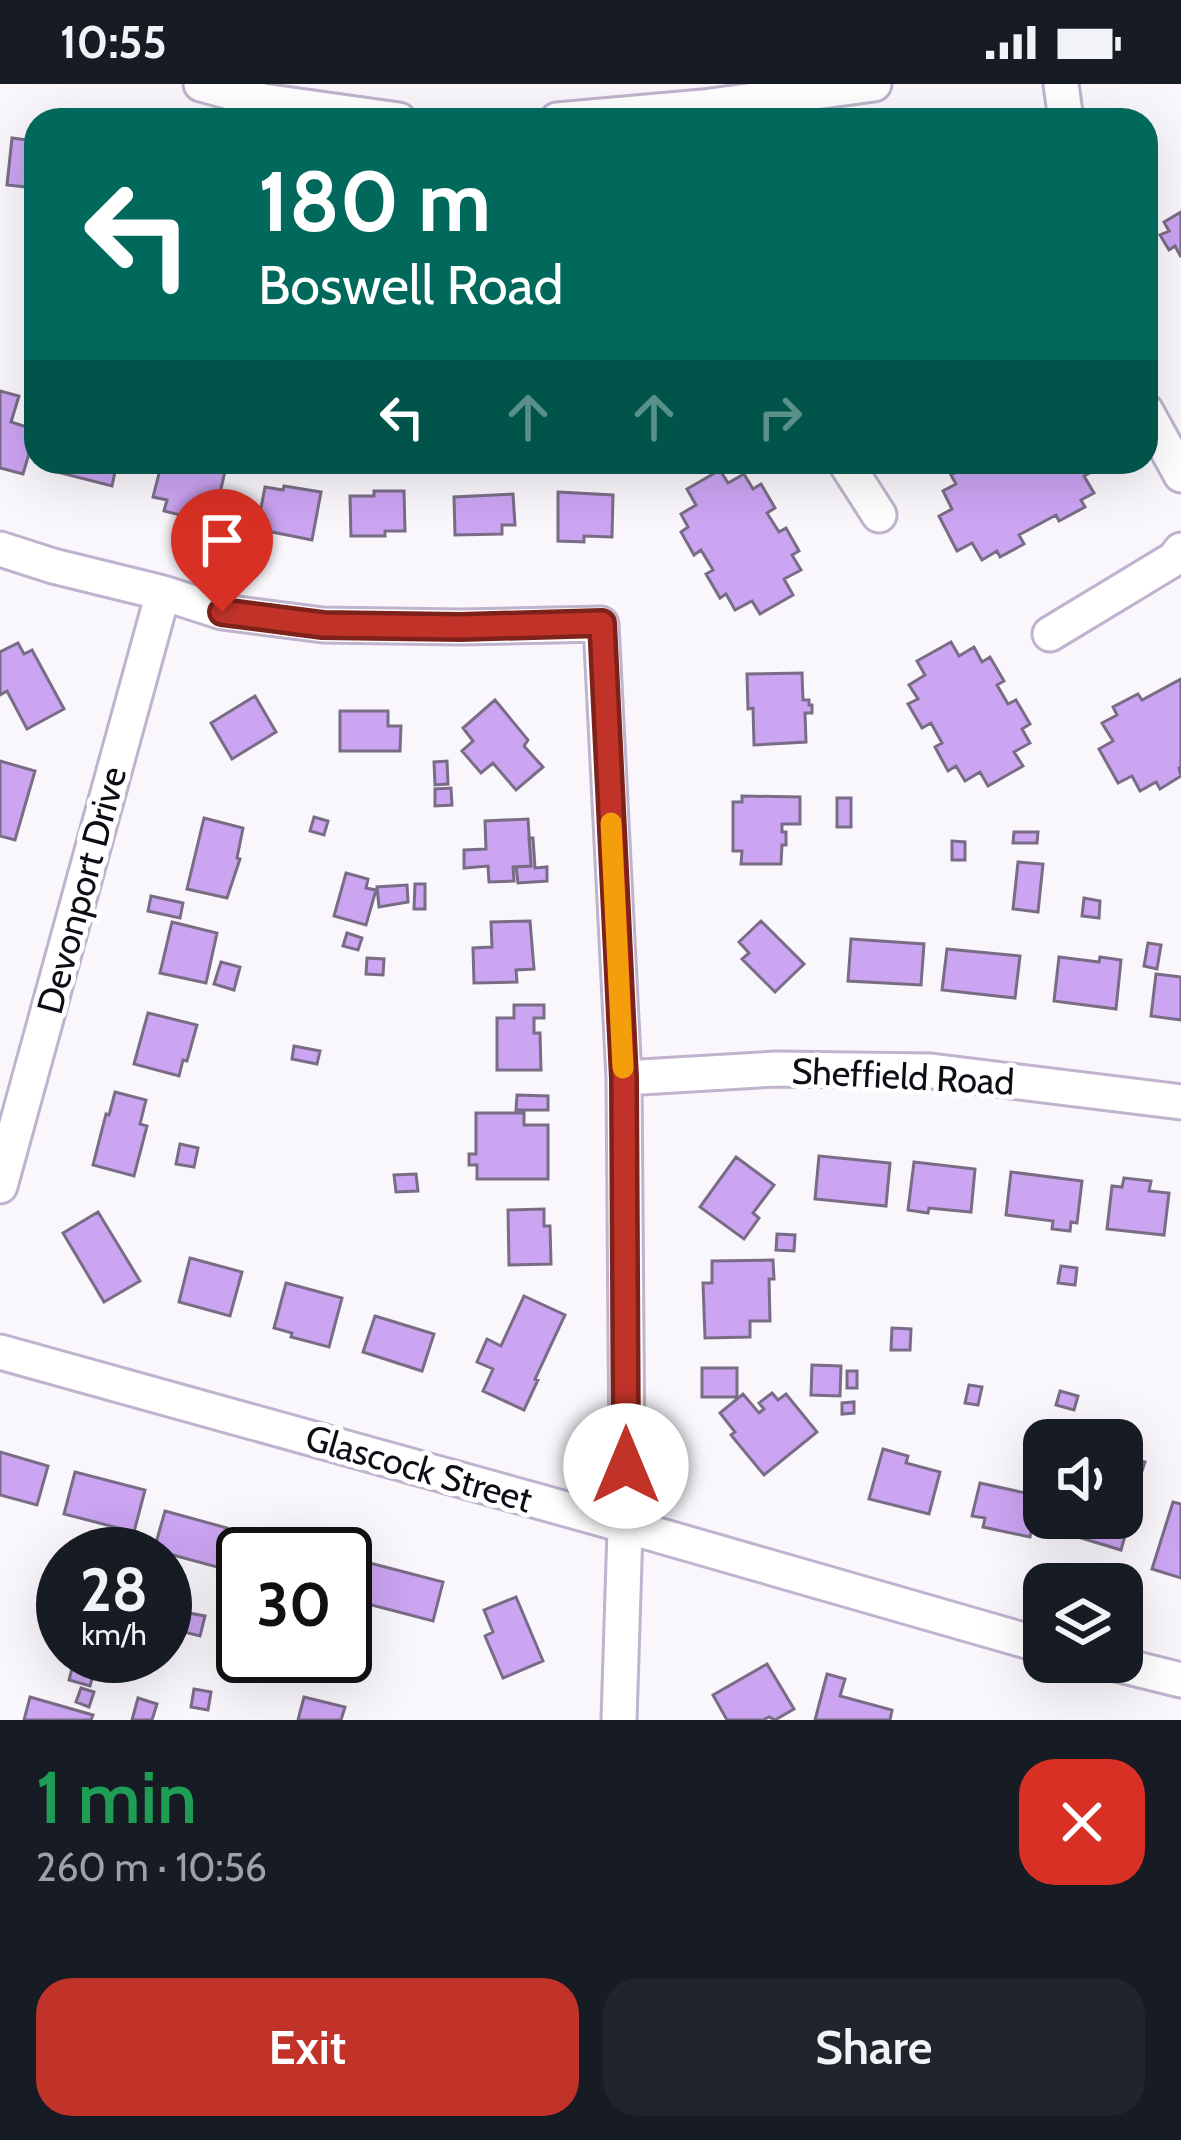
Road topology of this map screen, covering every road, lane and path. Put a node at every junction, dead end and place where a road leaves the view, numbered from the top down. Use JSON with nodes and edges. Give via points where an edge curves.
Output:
{"nodes":[{"id":1,"x":201,"y":84,"type":"edge"},
{"id":2,"x":874,"y":84,"type":"edge"},
{"id":3,"x":313,"y":108,"type":"edge"},
{"id":4,"x":692,"y":108,"type":"edge"},
{"id":5,"x":1158,"y":433,"type":"edge"},
{"id":6,"x":853,"y":474,"type":"edge"},
{"id":7,"x":1181,"y":475,"type":"edge"},
{"id":8,"x":879,"y":515,"type":"dead end"},
{"id":9,"x":0,"y":549,"type":"edge"},
{"id":10,"x":1181,"y":550,"type":"edge"},
{"id":11,"x":163,"y":593,"type":"junction"},
{"id":12,"x":1050,"y":634,"type":"dead end"},
{"id":13,"x":624,"y":1078,"type":"junction"},
{"id":14,"x":1181,"y":1102,"type":"edge"},
{"id":15,"x":0,"y":1186,"type":"edge"},
{"id":16,"x":0,"y":1352,"type":"edge"},
{"id":17,"x":624,"y":1525,"type":"junction"},
{"id":18,"x":1023,"y":1640,"type":"edge"},
{"id":19,"x":1143,"y":1671,"type":"edge"},
{"id":20,"x":1181,"y":1680,"type":"edge"},
{"id":21,"x":619,"y":1720,"type":"edge"}],
"edges":[{"from":1,"to":3,"type":"street"},
{"from":2,"to":4,"type":"street"},
{"from":5,"to":7,"type":"street"},
{"from":6,"to":8,"type":"street"},
{"from":9,"to":11,"type":"street"},
{"from":10,"to":12,"type":"street"},
{"from":11,"to":13,"type":"street","via":[[222,612],[323,625],[602,623]]},
{"from":11,"to":15,"type":"street","name":"Devonport Drive"},
{"from":13,"to":14,"type":"street","name":"Sheffield Road","via":[[931,1071]]},
{"from":13,"to":17,"type":"street"},
{"from":16,"to":17,"type":"street","name":"Glascock Street"},
{"from":17,"to":18,"type":"street","name":"Glascock Street"},
{"from":17,"to":21,"type":"street"},
{"from":19,"to":20,"type":"street"}]}
